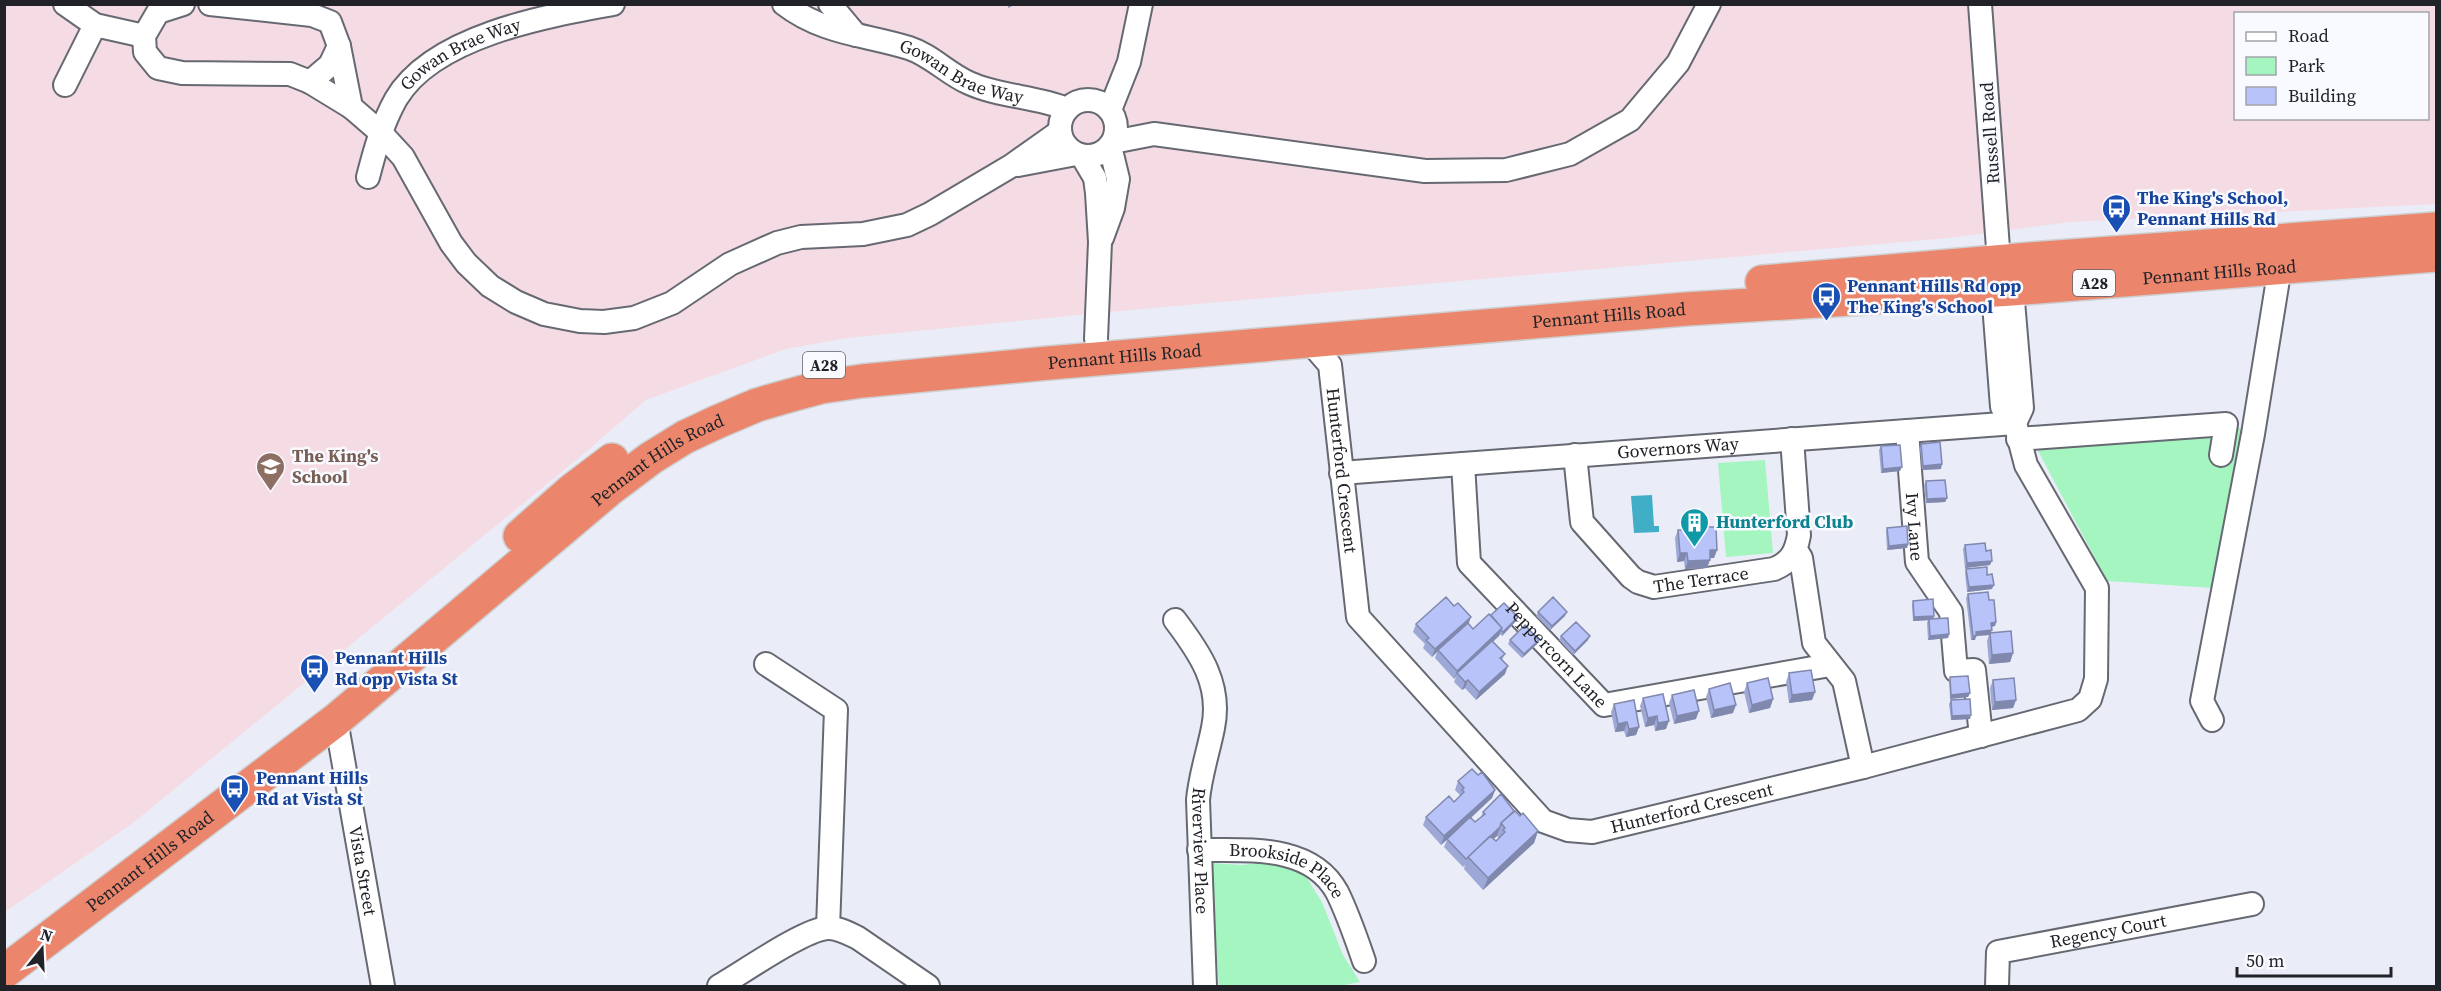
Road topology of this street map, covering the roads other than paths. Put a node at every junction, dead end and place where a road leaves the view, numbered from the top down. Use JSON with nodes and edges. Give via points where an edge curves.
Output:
{"nodes":[{"id":1,"x":65,"y":4,"type":"edge"},
{"id":2,"x":183,"y":4,"type":"edge"},
{"id":3,"x":210,"y":4,"type":"edge"},
{"id":4,"x":613,"y":4,"type":"edge"},
{"id":5,"x":784,"y":4,"type":"edge"},
{"id":6,"x":831,"y":4,"type":"edge"},
{"id":7,"x":1141,"y":4,"type":"edge"},
{"id":8,"x":1709,"y":4,"type":"edge"},
{"id":9,"x":1980,"y":4,"type":"edge"},
{"id":10,"x":95,"y":25,"type":"junction"},
{"id":11,"x":856,"y":35,"type":"junction"},
{"id":12,"x":144,"y":36,"type":"junction"},
{"id":13,"x":339,"y":46,"type":"junction"},
{"id":14,"x":1129,"y":62,"type":"junction"},
{"id":15,"x":310,"y":82,"type":"junction"},
{"id":16,"x":65,"y":85,"type":"dead end"},
{"id":17,"x":1075,"y":105,"type":"junction"},
{"id":18,"x":351,"y":107,"type":"junction"},
{"id":19,"x":1110,"y":111,"type":"junction"},
{"id":20,"x":380,"y":132,"type":"junction"},
{"id":21,"x":1059,"y":132,"type":"junction"},
{"id":22,"x":1154,"y":134,"type":"junction"},
{"id":23,"x":1111,"y":144,"type":"junction"},
{"id":24,"x":1079,"y":155,"type":"junction"},
{"id":25,"x":1011,"y":166,"type":"junction"},
{"id":26,"x":368,"y":177,"type":"dead end"},
{"id":27,"x":2436,"y":229,"type":"edge"},
{"id":28,"x":1100,"y":242,"type":"junction"},
{"id":29,"x":2436,"y":255,"type":"edge"},
{"id":30,"x":2280,"y":267,"type":"junction"},
{"id":31,"x":2001,"y":281,"type":"junction"},
{"id":32,"x":1096,"y":339,"type":"junction"},
{"id":33,"x":1319,"y":353,"type":"junction"},
{"id":34,"x":1906,"y":430,"type":"junction"},
{"id":35,"x":2016,"y":431,"type":"junction"},
{"id":36,"x":1792,"y":439,"type":"junction"},
{"id":37,"x":1575,"y":455,"type":"junction"},
{"id":38,"x":2221,"y":455,"type":"dead end"},
{"id":39,"x":1463,"y":464,"type":"junction"},
{"id":40,"x":1341,"y":473,"type":"junction"},
{"id":41,"x":1796,"y":550,"type":"junction"},
{"id":42,"x":1175,"y":620,"type":"dead end"},
{"id":43,"x":766,"y":664,"type":"dead end"},
{"id":44,"x":1830,"y":665,"type":"junction"},
{"id":45,"x":336,"y":720,"type":"junction"},
{"id":46,"x":2212,"y":720,"type":"dead end"},
{"id":47,"x":1981,"y":736,"type":"junction"},
{"id":48,"x":1863,"y":767,"type":"junction"},
{"id":49,"x":1199,"y":850,"type":"junction"},
{"id":50,"x":2252,"y":904,"type":"dead end"},
{"id":51,"x":828,"y":928,"type":"junction"},
{"id":52,"x":4,"y":946,"type":"edge"},
{"id":53,"x":1364,"y":961,"type":"dead end"},
{"id":54,"x":4,"y":972,"type":"edge"},
{"id":55,"x":383,"y":987,"type":"edge"},
{"id":56,"x":719,"y":987,"type":"edge"},
{"id":57,"x":928,"y":987,"type":"edge"},
{"id":58,"x":1205,"y":987,"type":"edge"},
{"id":59,"x":1997,"y":987,"type":"edge"}],
"edges":[{"from":1,"to":10,"type":"street"},
{"from":2,"to":12,"type":"street","via":[[158,12]]},
{"from":3,"to":13,"type":"street","via":[[312,15],[330,22]]},
{"from":4,"to":20,"type":"street","name":"Gowan Brae Way","via":[[503,29],[445,54],[414,75],[396,98]]},
{"from":5,"to":11,"type":"street","name":"Gowan Brae Way","via":[[815,24]]},
{"from":6,"to":11,"type":"street"},
{"from":7,"to":14,"type":"street"},
{"from":8,"to":22,"type":"street","via":[[1678,63],[1630,120],[1570,154],[1506,170],[1425,171]]},
{"from":9,"to":31,"type":"street","name":"Russell Road"},
{"from":10,"to":12,"type":"street"},
{"from":10,"to":16,"type":"street"},
{"from":11,"to":17,"type":"street","name":"Gowan Brae Way","via":[[913,49],[966,83],[988,91]]},
{"from":12,"to":15,"type":"street","via":[[145,52],[158,68],[182,73],[290,74]]},
{"from":13,"to":15,"type":"street","via":[[330,65]]},
{"from":13,"to":18,"type":"street"},
{"from":14,"to":17,"type":"street","via":[[1097,92]]},
{"from":14,"to":19,"type":"street"},
{"from":15,"to":18,"type":"street"},
{"from":17,"to":19,"type":"street","via":[[1098,102]]},
{"from":17,"to":21,"type":"street","via":[[1062,116]]},
{"from":18,"to":20,"type":"street"},
{"from":19,"to":22,"type":"street"},
{"from":19,"to":23,"type":"street","via":[[1116,127]]},
{"from":20,"to":25,"type":"street","via":[[403,157],[451,243],[490,286],[544,314],[580,321],[634,318],[672,303],[730,264],[777,243],[907,225]]},
{"from":20,"to":26,"type":"street","name":"Gowan Brae Way"},
{"from":21,"to":24,"type":"street","via":[[1065,145]]},
{"from":21,"to":25,"type":"street"},
{"from":22,"to":23,"type":"street"},
{"from":23,"to":24,"type":"street","via":[[1098,155]]},
{"from":23,"to":28,"type":"street","via":[[1118,179],[1113,208]]},
{"from":24,"to":25,"type":"street"},
{"from":24,"to":28,"type":"street","via":[[1095,178]]},
{"from":27,"to":31,"type":"highway","name":"Pennant Hills Road","number":"A28"},
{"from":28,"to":32,"type":"street"},
{"from":29,"to":30,"type":"highway","name":"Pennant Hills Road","number":"A28"},
{"from":30,"to":31,"type":"highway","name":"Pennant Hills Road","number":"A28"},
{"from":30,"to":46,"type":"street","via":[[2202,701]]},
{"from":31,"to":32,"type":"highway","name":"Pennant Hills Road","number":"A28"},
{"from":31,"to":33,"type":"highway","name":"Pennant Hills Road","number":"A28","via":[[1686,309]]},
{"from":31,"to":35,"type":"street","name":"Hunterford Crescent","via":[[2022,408]]},
{"from":32,"to":52,"type":"highway","name":"Pennant Hills Road","number":"A28","via":[[838,362],[730,392],[660,426],[572,491],[280,739],[79,894]]},
{"from":33,"to":40,"type":"street","name":"Hunterford Crescent"},
{"from":33,"to":45,"type":"highway","name":"Pennant Hills Road","number":"A28","via":[[862,381],[821,387],[757,405],[685,437],[651,458]]},
{"from":34,"to":35,"type":"street","name":"Governors Way"},
{"from":34,"to":36,"type":"street","name":"Governors Way"},
{"from":34,"to":47,"type":"street","name":"Ivy Lane","via":[[1917,562],[1951,612],[1956,671],[1974,670]]},
{"from":35,"to":38,"type":"street","name":"Governors Way","via":[[2226,424]]},
{"from":35,"to":47,"type":"street","name":"Hunterford Crescent","via":[[2026,465],[2097,588],[2096,679],[2090,699],[2078,710]]},
{"from":36,"to":37,"type":"street","name":"Governors Way"},
{"from":36,"to":41,"type":"street","via":[[1798,522]]},
{"from":37,"to":39,"type":"street","name":"Governors Way"},
{"from":37,"to":41,"type":"street","name":"The Terrace","via":[[1582,522],[1638,582],[1654,587],[1774,569],[1791,559]]},
{"from":39,"to":40,"type":"street","name":"Governors Way"},
{"from":39,"to":44,"type":"street","name":"Peppercorn Lane","via":[[1469,563],[1604,705]]},
{"from":40,"to":48,"type":"street","name":"Hunterford Crescent","via":[[1358,617],[1542,821],[1568,830],[1592,832]]},
{"from":41,"to":44,"type":"street","via":[[1802,558],[1814,643]]},
{"from":42,"to":49,"type":"street","name":"Riverview Place","via":[[1206,666],[1215,697],[1213,730],[1199,790]]},
{"from":43,"to":51,"type":"street","via":[[836,710]]},
{"from":44,"to":48,"type":"street","via":[[1844,681]]},
{"from":45,"to":54,"type":"highway","name":"Pennant Hills Road","number":"A28"},
{"from":45,"to":55,"type":"street","name":"Vista Street"},
{"from":47,"to":48,"type":"street","name":"Hunterford Crescent"},
{"from":49,"to":53,"type":"street","name":"Brookside Place","via":[[1274,852],[1301,860],[1336,891]]},
{"from":49,"to":58,"type":"street","name":"Riverview Place"},
{"from":50,"to":59,"type":"street","name":"Regency Court","via":[[1998,952]]},
{"from":51,"to":56,"type":"street","via":[[809,933]]},
{"from":51,"to":57,"type":"street","via":[[858,938]]}]}
